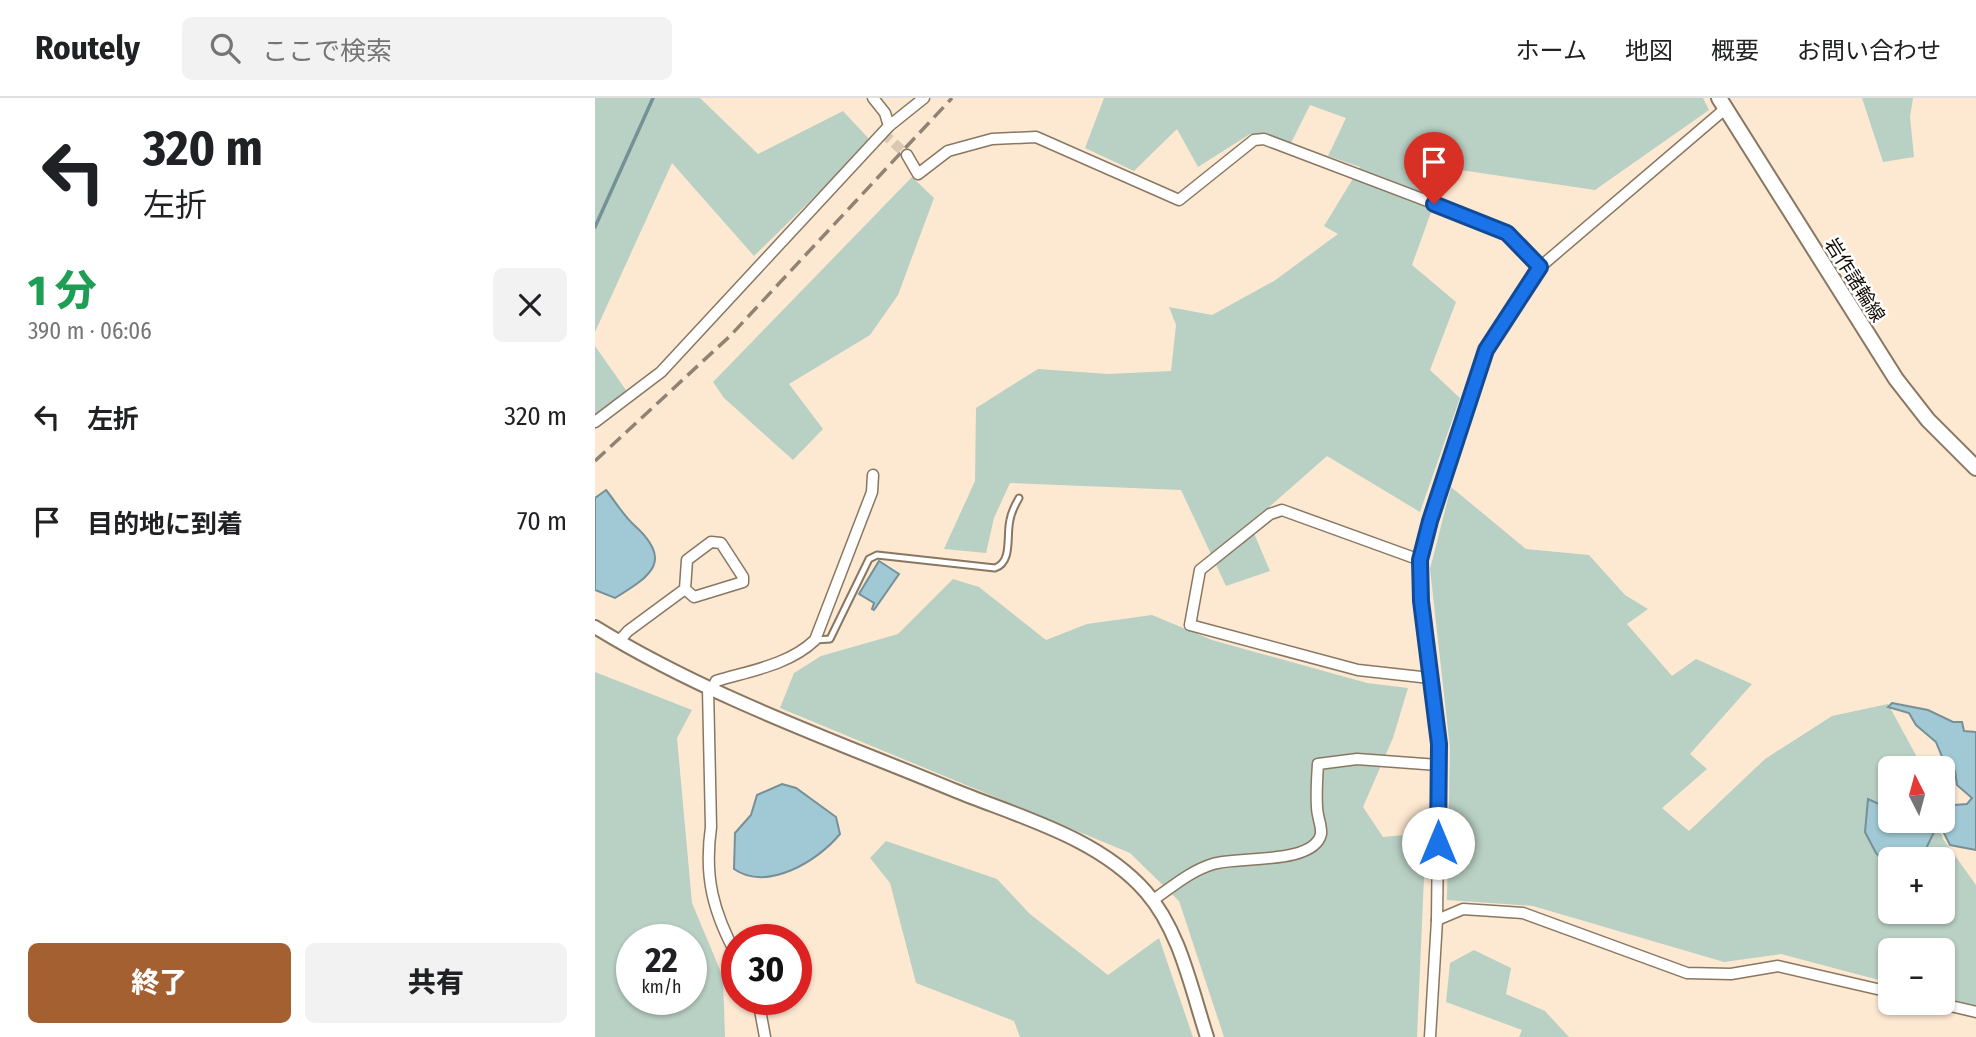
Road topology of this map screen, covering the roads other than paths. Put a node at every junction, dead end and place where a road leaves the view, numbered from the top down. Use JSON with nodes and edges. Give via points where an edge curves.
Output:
{"nodes":[{"id":1,"x":873,"y":98,"type":"edge"},
{"id":2,"x":924,"y":98,"type":"edge"},
{"id":3,"x":1722,"y":103,"type":"edge"},
{"id":4,"x":889,"y":126,"type":"junction"},
{"id":5,"x":907,"y":155,"type":"tunnel mouth"},
{"id":6,"x":1540,"y":267,"type":"junction"},
{"id":7,"x":595,"y":422,"type":"edge"},
{"id":8,"x":1976,"y":468,"type":"edge"},
{"id":9,"x":873,"y":475,"type":"dead end"},
{"id":10,"x":1019,"y":498,"type":"dead end"},
{"id":11,"x":1420,"y":560,"type":"junction"},
{"id":12,"x":685,"y":589,"type":"junction"},
{"id":13,"x":595,"y":627,"type":"edge"},
{"id":14,"x":815,"y":640,"type":"junction"},
{"id":15,"x":619,"y":641,"type":"junction"},
{"id":16,"x":1430,"y":678,"type":"junction"},
{"id":17,"x":710,"y":689,"type":"junction"},
{"id":18,"x":1438,"y":765,"type":"junction"},
{"id":19,"x":1153,"y":900,"type":"junction"},
{"id":20,"x":1437,"y":920,"type":"junction"},
{"id":21,"x":721,"y":925,"type":"edge"},
{"id":22,"x":1878,"y":989,"type":"edge"},
{"id":23,"x":1955,"y":1007,"type":"edge"},
{"id":24,"x":1976,"y":1012,"type":"edge"},
{"id":25,"x":761,"y":1015,"type":"edge"},
{"id":26,"x":765,"y":1037,"type":"edge"},
{"id":27,"x":1207,"y":1037,"type":"edge"},
{"id":28,"x":1430,"y":1037,"type":"edge"}],
"edges":[{"from":1,"to":4,"type":"street"},
{"from":2,"to":4,"type":"street"},
{"from":3,"to":6,"type":"street"},
{"from":3,"to":8,"type":"main road","name":"岩作諸輪線","via":[[1896,379],[1928,420]]},
{"from":4,"to":7,"type":"street","via":[[661,372]]},
{"from":5,"to":6,"type":"street","via":[[918,174],[948,151],[992,139],[1036,137],[1179,200],[1254,140],[1263,139],[1496,227]]},
{"from":6,"to":11,"type":"street","via":[[1486,350]]},
{"from":9,"to":14,"type":"street","via":[[872,492]]},
{"from":10,"to":14,"type":"lane","via":[[1009,520],[1002,565],[995,568],[877,555],[869,559],[831,639]]},
{"from":11,"to":16,"type":"street"},
{"from":11,"to":16,"type":"street","via":[[1282,510],[1270,514],[1200,570],[1190,625],[1358,670]]},
{"from":12,"to":12,"type":"street","via":[[687,560],[715,540],[743,577],[743,582],[694,597]]},
{"from":12,"to":15,"type":"street"},
{"from":13,"to":15,"type":"street"},
{"from":14,"to":17,"type":"street","via":[[787,659],[716,681]]},
{"from":15,"to":17,"type":"street"},
{"from":16,"to":18,"type":"street"},
{"from":17,"to":19,"type":"street","via":[[1094,850],[1128,873]]},
{"from":17,"to":21,"type":"street","via":[[708,849],[711,895]]},
{"from":18,"to":19,"type":"street","via":[[1357,759],[1318,764],[1321,833],[1316,843],[1288,857],[1213,863]]},
{"from":18,"to":20,"type":"street"},
{"from":19,"to":27,"type":"street","via":[[1177,946]]},
{"from":20,"to":22,"type":"street","via":[[1463,909],[1523,913],[1687,973],[1731,974],[1778,966]]},
{"from":20,"to":28,"type":"street"},
{"from":23,"to":24,"type":"street"},
{"from":25,"to":26,"type":"street"}]}
